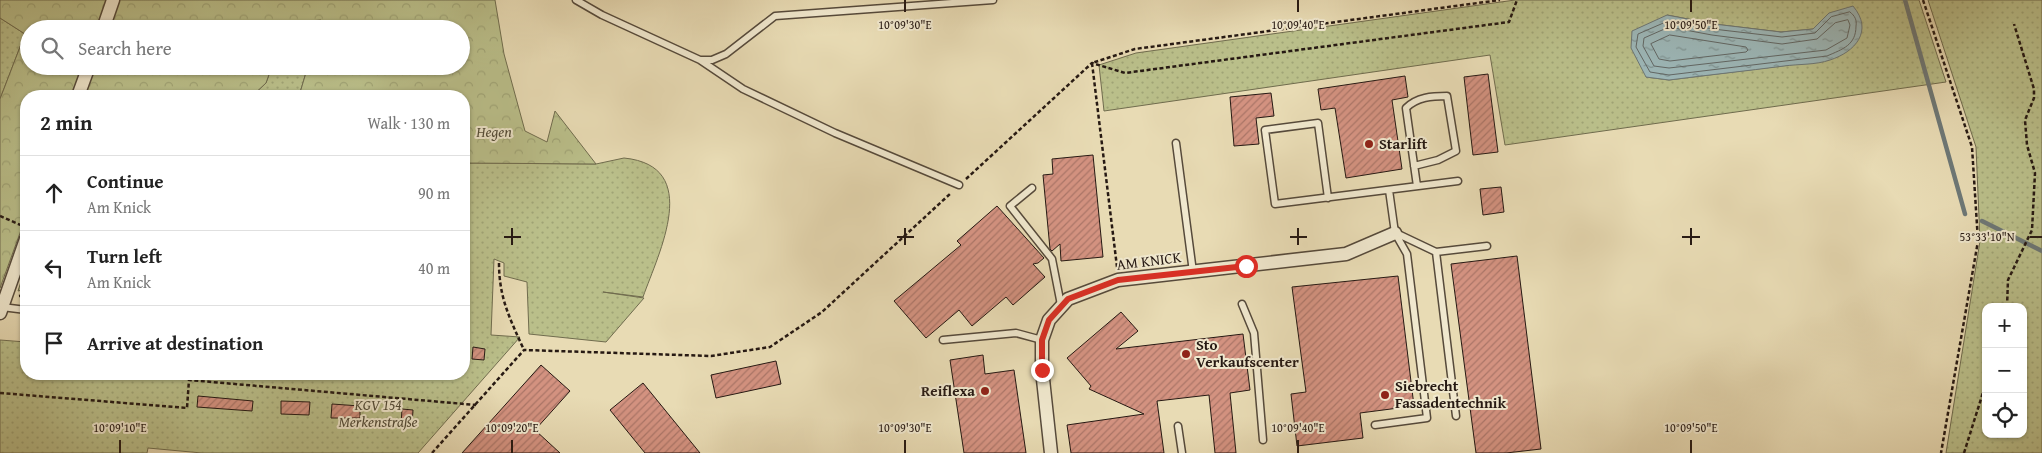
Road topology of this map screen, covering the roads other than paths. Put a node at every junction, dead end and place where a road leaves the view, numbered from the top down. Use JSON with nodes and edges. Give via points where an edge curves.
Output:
{"nodes":[{"id":1,"x":113,"y":0,"type":"edge"},
{"id":2,"x":576,"y":0,"type":"edge"},
{"id":3,"x":993,"y":0,"type":"edge"},
{"id":4,"x":106,"y":20,"type":"edge"},
{"id":5,"x":700,"y":60,"type":"junction"},
{"id":6,"x":86,"y":75,"type":"edge"},
{"id":7,"x":80,"y":90,"type":"edge"},
{"id":8,"x":1176,"y":143,"type":"dead end"},
{"id":9,"x":1414,"y":166,"type":"junction"},
{"id":10,"x":1458,"y":181,"type":"dead end"},
{"id":11,"x":960,"y":185,"type":"road end"},
{"id":12,"x":1417,"y":186,"type":"junction"},
{"id":13,"x":1032,"y":188,"type":"dead end"},
{"id":14,"x":1389,"y":190,"type":"junction"},
{"id":15,"x":1328,"y":198,"type":"junction"},
{"id":16,"x":1395,"y":233,"type":"junction"},
{"id":17,"x":1487,"y":246,"type":"dead end"},
{"id":18,"x":1436,"y":252,"type":"junction"},
{"id":19,"x":20,"y":256,"type":"edge"},
{"id":20,"x":1193,"y":272,"type":"junction"},
{"id":21,"x":1242,"y":304,"type":"dead end"},
{"id":22,"x":1062,"y":306,"type":"junction"},
{"id":23,"x":1,"y":310,"type":"edge"},
{"id":24,"x":20,"y":310,"type":"edge"},
{"id":25,"x":943,"y":340,"type":"dead end"},
{"id":26,"x":1042,"y":340,"type":"junction"},
{"id":27,"x":1456,"y":416,"type":"dead end"},
{"id":28,"x":1375,"y":425,"type":"dead end"},
{"id":29,"x":1178,"y":426,"type":"dead end"},
{"id":30,"x":1263,"y":440,"type":"dead end"},
{"id":31,"x":1051,"y":453,"type":"edge"},
{"id":32,"x":1182,"y":453,"type":"edge"}],
"edges":[{"from":1,"to":4,"type":"street"},
{"from":2,"to":5,"type":"lane"},
{"from":3,"to":5,"type":"lane","via":[[775,16],[726,54],[712,60]]},
{"from":5,"to":11,"type":"lane","via":[[743,89],[835,133]]},
{"from":6,"to":7,"type":"street"},
{"from":8,"to":20,"type":"lane"},
{"from":9,"to":9,"type":"lane","via":[[1456,151],[1447,96],[1432,96],[1412,102],[1406,108]]},
{"from":9,"to":12,"type":"lane"},
{"from":10,"to":12,"type":"lane"},
{"from":12,"to":14,"type":"lane"},
{"from":13,"to":22,"type":"lane","via":[[1010,206],[1052,259]]},
{"from":14,"to":15,"type":"lane"},
{"from":14,"to":16,"type":"lane"},
{"from":15,"to":15,"type":"lane","via":[[1318,123],[1266,130],[1275,204]]},
{"from":16,"to":18,"type":"lane"},
{"from":16,"to":20,"type":"street","name":"AM KNICK","via":[[1346,254]]},
{"from":16,"to":28,"type":"lane","via":[[1407,254],[1427,418]]},
{"from":17,"to":18,"type":"lane"},
{"from":18,"to":27,"type":"lane"},
{"from":19,"to":23,"type":"street"},
{"from":20,"to":22,"type":"street","name":"AM KNICK","via":[[1118,280],[1068,299]]},
{"from":21,"to":30,"type":"lane","via":[[1254,333]]},
{"from":22,"to":26,"type":"street","name":"AM KNICK","via":[[1049,320]]},
{"from":23,"to":24,"type":"lane"},
{"from":25,"to":26,"type":"lane","via":[[1016,333]]},
{"from":26,"to":31,"type":"street","name":"AM KNICK"},
{"from":29,"to":32,"type":"lane"}]}
